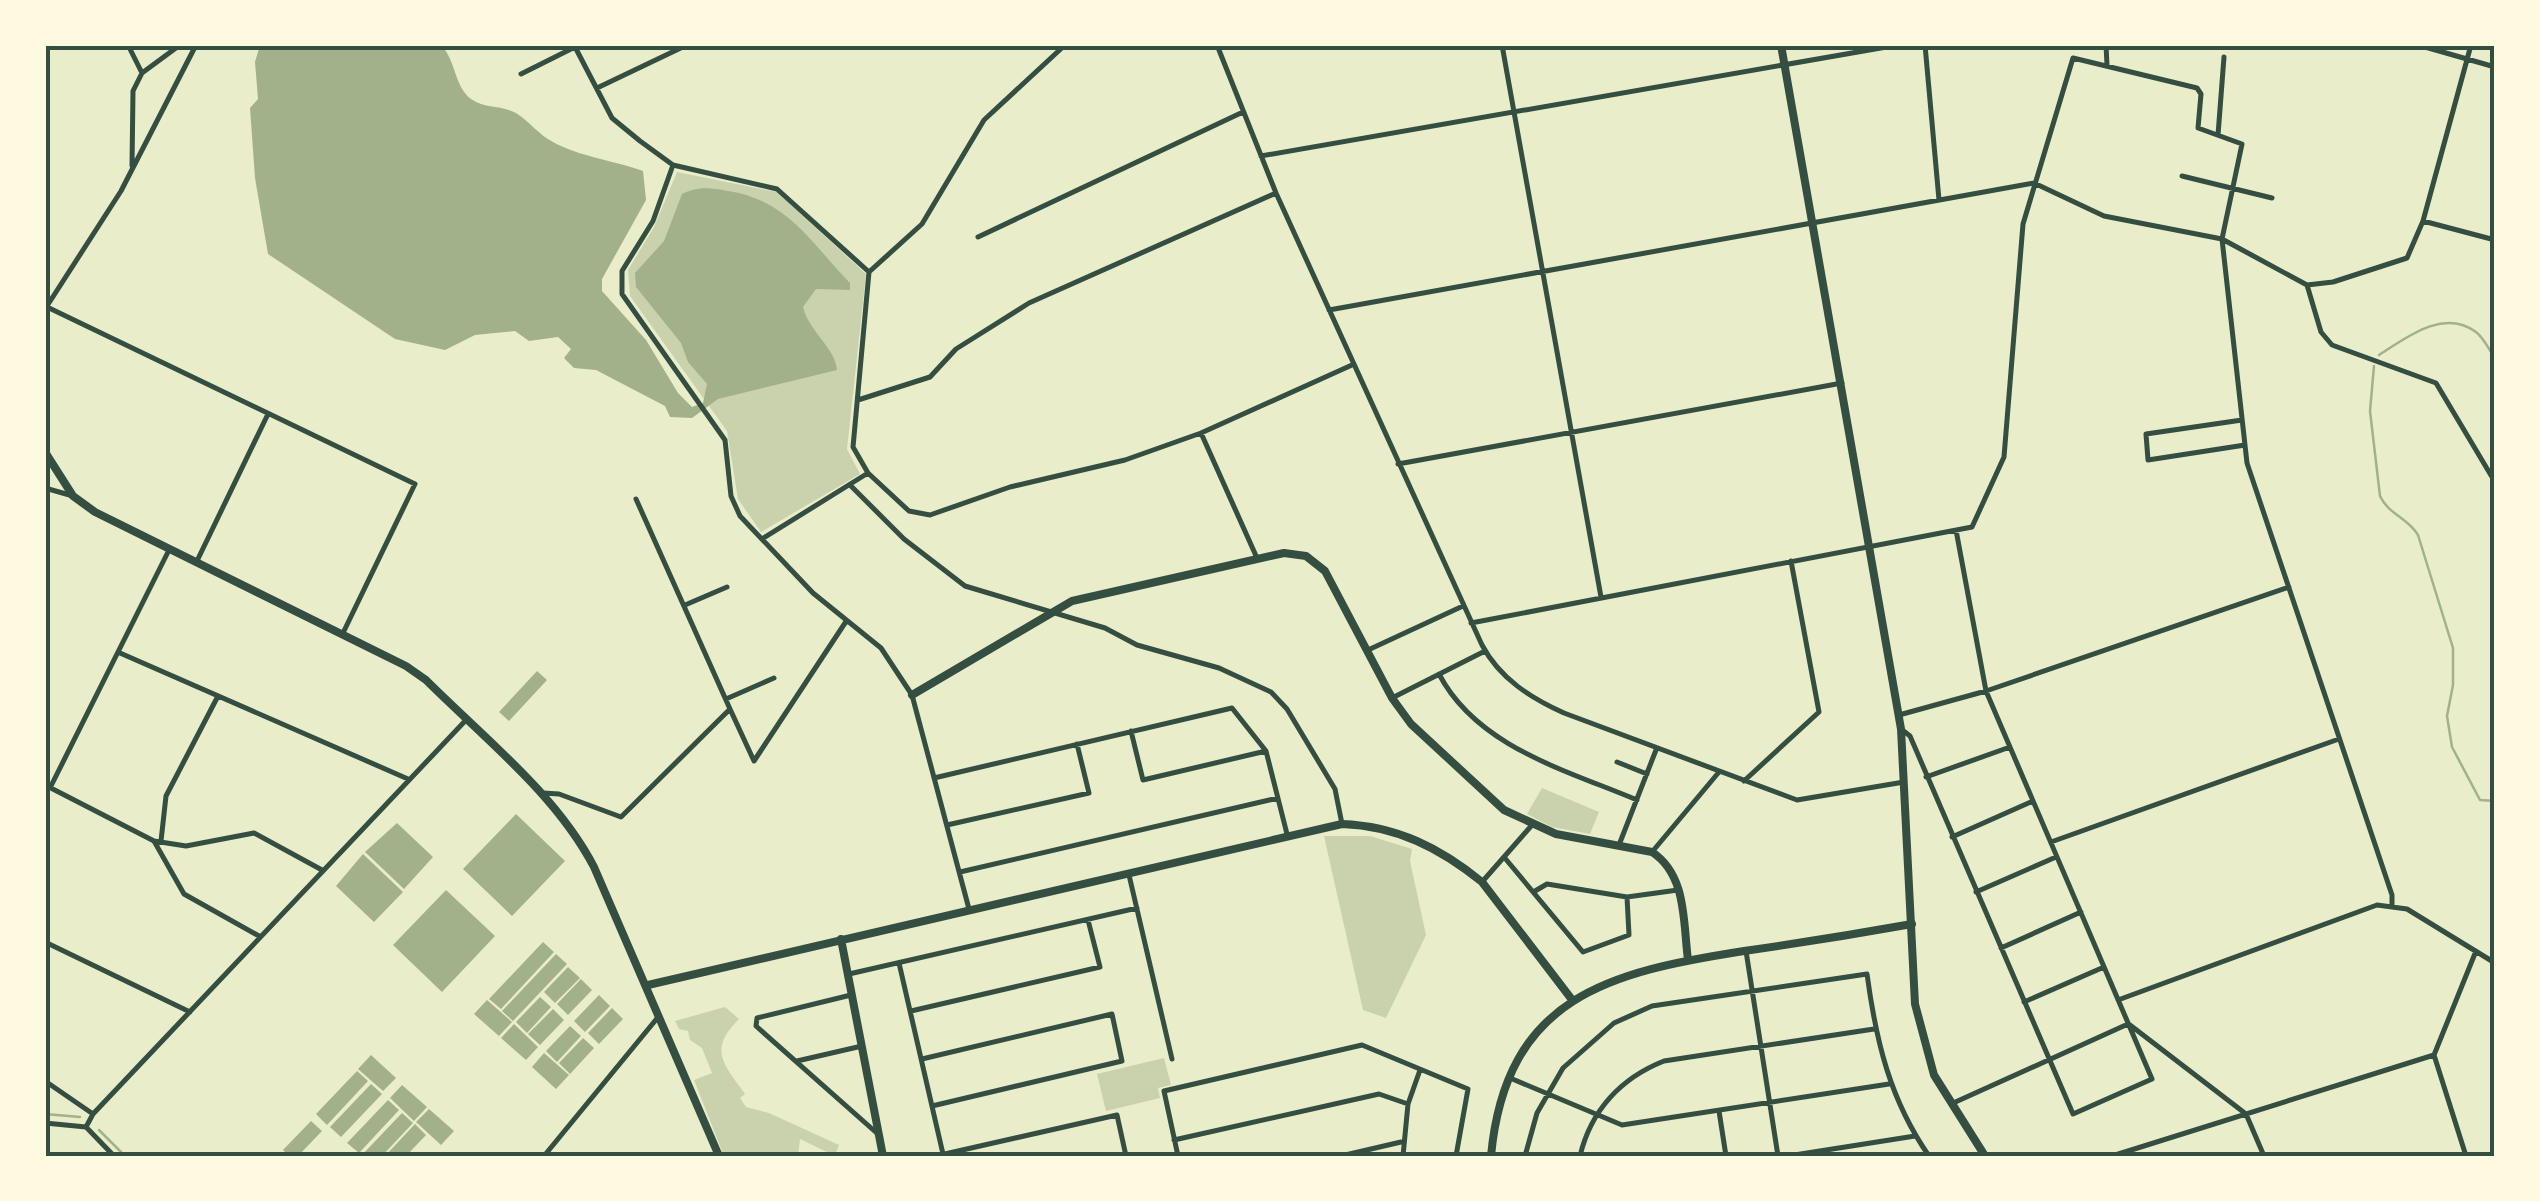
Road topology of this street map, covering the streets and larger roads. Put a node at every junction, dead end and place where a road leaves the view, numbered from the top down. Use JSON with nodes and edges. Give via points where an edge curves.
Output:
{"nodes":[{"id":1,"x":128,"y":45,"type":"edge"},
{"id":2,"x":180,"y":45,"type":"edge"},
{"id":3,"x":196,"y":45,"type":"edge"},
{"id":4,"x":687,"y":45,"type":"edge"},
{"id":5,"x":1066,"y":45,"type":"edge"},
{"id":6,"x":1217,"y":45,"type":"edge"},
{"id":7,"x":1502,"y":45,"type":"edge"},
{"id":8,"x":1781,"y":45,"type":"edge"},
{"id":9,"x":1898,"y":45,"type":"edge"},
{"id":10,"x":1925,"y":45,"type":"edge"},
{"id":11,"x":2106,"y":45,"type":"edge"},
{"id":12,"x":2418,"y":45,"type":"edge"},
{"id":13,"x":2471,"y":45,"type":"edge"},
{"id":14,"x":575,"y":46,"type":"edge"},
{"id":15,"x":672,"y":48,"type":"edge"},
{"id":16,"x":2224,"y":57,"type":"dead end"},
{"id":17,"x":2467,"y":59,"type":"junction"},
{"id":18,"x":1784,"y":62,"type":"junction"},
{"id":19,"x":2107,"y":65,"type":"junction"},
{"id":20,"x":2495,"y":67,"type":"edge"},
{"id":21,"x":142,"y":73,"type":"junction"},
{"id":22,"x":521,"y":74,"type":"dead end"},
{"id":23,"x":597,"y":88,"type":"junction"},
{"id":24,"x":1514,"y":111,"type":"junction"},
{"id":25,"x":1244,"y":112,"type":"junction"},
{"id":26,"x":2218,"y":135,"type":"junction"},
{"id":27,"x":1260,"y":156,"type":"junction"},
{"id":28,"x":673,"y":165,"type":"junction"},
{"id":29,"x":132,"y":167,"type":"junction"},
{"id":30,"x":2182,"y":176,"type":"dead end"},
{"id":31,"x":2034,"y":183,"type":"junction"},
{"id":32,"x":2234,"y":188,"type":"junction"},
{"id":33,"x":1276,"y":193,"type":"junction"},
{"id":34,"x":2272,"y":198,"type":"dead end"},
{"id":35,"x":1939,"y":200,"type":"junction"},
{"id":36,"x":2424,"y":221,"type":"junction"},
{"id":37,"x":1812,"y":223,"type":"junction"},
{"id":38,"x":978,"y":237,"type":"dead end"},
{"id":39,"x":2222,"y":238,"type":"junction"},
{"id":40,"x":2495,"y":240,"type":"edge"},
{"id":41,"x":1543,"y":270,"type":"junction"},
{"id":42,"x":869,"y":272,"type":"junction"},
{"id":43,"x":2308,"y":284,"type":"junction"},
{"id":44,"x":46,"y":308,"type":"edge"},
{"id":45,"x":1329,"y":310,"type":"junction"},
{"id":46,"x":1352,"y":365,"type":"junction"},
{"id":47,"x":1842,"y":383,"type":"junction"},
{"id":48,"x":858,"y":400,"type":"junction"},
{"id":49,"x":268,"y":414,"type":"junction"},
{"id":50,"x":2242,"y":420,"type":"junction"},
{"id":51,"x":1572,"y":432,"type":"junction"},
{"id":52,"x":1201,"y":433,"type":"junction"},
{"id":53,"x":2244,"y":445,"type":"junction"},
{"id":54,"x":45,"y":452,"type":"edge"},
{"id":55,"x":1398,"y":464,"type":"junction"},
{"id":56,"x":868,"y":472,"type":"junction"},
{"id":57,"x":2495,"y":482,"type":"edge"},
{"id":58,"x":852,"y":486,"type":"junction"},
{"id":59,"x":45,"y":488,"type":"edge"},
{"id":60,"x":73,"y":496,"type":"junction"},
{"id":61,"x":636,"y":500,"type":"dead end"},
{"id":62,"x":1956,"y":530,"type":"junction"},
{"id":63,"x":762,"y":539,"type":"junction"},
{"id":64,"x":1870,"y":546,"type":"junction"},
{"id":65,"x":169,"y":550,"type":"junction"},
{"id":66,"x":1258,"y":558,"type":"junction"},
{"id":67,"x":1791,"y":561,"type":"junction"},
{"id":68,"x":196,"y":563,"type":"junction"},
{"id":69,"x":727,"y":587,"type":"dead end"},
{"id":70,"x":2288,"y":587,"type":"junction"},
{"id":71,"x":1600,"y":597,"type":"junction"},
{"id":72,"x":685,"y":605,"type":"junction"},
{"id":73,"x":1463,"y":606,"type":"junction"},
{"id":74,"x":1053,"y":610,"type":"junction"},
{"id":75,"x":845,"y":622,"type":"junction"},
{"id":76,"x":1471,"y":622,"type":"junction"},
{"id":77,"x":343,"y":633,"type":"junction"},
{"id":78,"x":1368,"y":650,"type":"junction"},
{"id":79,"x":1485,"y":651,"type":"junction"},
{"id":80,"x":120,"y":652,"type":"junction"},
{"id":81,"x":1439,"y":674,"type":"junction"},
{"id":82,"x":774,"y":678,"type":"dead end"},
{"id":83,"x":1986,"y":691,"type":"junction"},
{"id":84,"x":912,"y":694,"type":"junction"},
{"id":85,"x":218,"y":695,"type":"junction"},
{"id":86,"x":1392,"y":698,"type":"junction"},
{"id":87,"x":726,"y":699,"type":"junction"},
{"id":88,"x":730,"y":709,"type":"junction"},
{"id":89,"x":1899,"y":715,"type":"junction"},
{"id":90,"x":466,"y":720,"type":"junction"},
{"id":91,"x":1901,"y":729,"type":"junction"},
{"id":92,"x":1131,"y":731,"type":"junction"},
{"id":93,"x":2340,"y":739,"type":"junction"},
{"id":94,"x":1078,"y":744,"type":"junction"},
{"id":95,"x":2010,"y":747,"type":"junction"},
{"id":96,"x":1656,"y":750,"type":"junction"},
{"id":97,"x":1266,"y":751,"type":"junction"},
{"id":98,"x":1617,"y":762,"type":"dead end"},
{"id":99,"x":1719,"y":772,"type":"junction"},
{"id":100,"x":1647,"y":774,"type":"junction"},
{"id":101,"x":1926,"y":776,"type":"junction"},
{"id":102,"x":934,"y":778,"type":"junction"},
{"id":103,"x":408,"y":779,"type":"junction"},
{"id":104,"x":1744,"y":780,"type":"junction"},
{"id":105,"x":1907,"y":782,"type":"junction"},
{"id":106,"x":48,"y":786,"type":"edge"},
{"id":107,"x":540,"y":793,"type":"junction"},
{"id":108,"x":1278,"y":798,"type":"junction"},
{"id":109,"x":1637,"y":800,"type":"junction"},
{"id":110,"x":2033,"y":801,"type":"junction"},
{"id":111,"x":947,"y":824,"type":"junction"},
{"id":112,"x":1342,"y":824,"type":"junction"},
{"id":113,"x":1532,"y":825,"type":"junction"},
{"id":114,"x":1287,"y":834,"type":"junction"},
{"id":115,"x":1952,"y":837,"type":"junction"},
{"id":116,"x":158,"y":841,"type":"junction"},
{"id":117,"x":2051,"y":842,"type":"junction"},
{"id":118,"x":1620,"y":844,"type":"junction"},
{"id":119,"x":1652,"y":852,"type":"junction"},
{"id":120,"x":2057,"y":856,"type":"junction"},
{"id":121,"x":1504,"y":857,"type":"junction"},
{"id":122,"x":322,"y":870,"type":"junction"},
{"id":123,"x":960,"y":872,"type":"junction"},
{"id":124,"x":1128,"y":872,"type":"junction"},
{"id":125,"x":1482,"y":882,"type":"junction"},
{"id":126,"x":1678,"y":890,"type":"junction"},
{"id":127,"x":1535,"y":891,"type":"junction"},
{"id":128,"x":1976,"y":892,"type":"junction"},
{"id":129,"x":1627,"y":898,"type":"junction"},
{"id":130,"x":2392,"y":904,"type":"junction"},
{"id":131,"x":969,"y":908,"type":"junction"},
{"id":132,"x":1137,"y":908,"type":"junction"},
{"id":133,"x":2081,"y":912,"type":"junction"},
{"id":134,"x":1088,"y":919,"type":"junction"},
{"id":135,"x":1912,"y":924,"type":"junction"},
{"id":136,"x":260,"y":936,"type":"junction"},
{"id":137,"x":841,"y":939,"type":"junction"},
{"id":138,"x":45,"y":942,"type":"edge"},
{"id":139,"x":2001,"y":948,"type":"junction"},
{"id":140,"x":1746,"y":951,"type":"junction"},
{"id":141,"x":2476,"y":951,"type":"junction"},
{"id":142,"x":1688,"y":960,"type":"junction"},
{"id":143,"x":899,"y":963,"type":"junction"},
{"id":144,"x":2495,"y":963,"type":"edge"},
{"id":145,"x":2104,"y":967,"type":"junction"},
{"id":146,"x":849,"y":974,"type":"junction"},
{"id":147,"x":648,"y":986,"type":"junction"},
{"id":148,"x":1752,"y":991,"type":"junction"},
{"id":149,"x":854,"y":994,"type":"junction"},
{"id":150,"x":1573,"y":1000,"type":"junction"},
{"id":151,"x":2118,"y":1000,"type":"junction"},
{"id":152,"x":2024,"y":1002,"type":"junction"},
{"id":153,"x":911,"y":1011,"type":"junction"},
{"id":154,"x":190,"y":1012,"type":"junction"},
{"id":155,"x":658,"y":1016,"type":"junction"},
{"id":156,"x":2128,"y":1024,"type":"junction"},
{"id":157,"x":1874,"y":1029,"type":"junction"},
{"id":158,"x":865,"y":1045,"type":"junction"},
{"id":159,"x":1760,"y":1047,"type":"junction"},
{"id":160,"x":2434,"y":1054,"type":"junction"},
{"id":161,"x":922,"y":1059,"type":"junction"},
{"id":162,"x":1172,"y":1059,"type":"dead end"},
{"id":163,"x":2048,"y":1060,"type":"junction"},
{"id":164,"x":797,"y":1061,"type":"junction"},
{"id":165,"x":1420,"y":1070,"type":"junction"},
{"id":166,"x":1509,"y":1077,"type":"junction"},
{"id":167,"x":45,"y":1081,"type":"edge"},
{"id":168,"x":1889,"y":1084,"type":"junction"},
{"id":169,"x":1547,"y":1093,"type":"junction"},
{"id":170,"x":1770,"y":1103,"type":"junction"},
{"id":171,"x":1408,"y":1104,"type":"junction"},
{"id":172,"x":1951,"y":1104,"type":"junction"},
{"id":173,"x":932,"y":1106,"type":"junction"},
{"id":174,"x":1719,"y":1111,"type":"junction"},
{"id":175,"x":93,"y":1114,"type":"junction"},
{"id":176,"x":2246,"y":1114,"type":"junction"},
{"id":177,"x":1598,"y":1116,"type":"junction"},
{"id":178,"x":45,"y":1124,"type":"edge"},
{"id":179,"x":86,"y":1127,"type":"junction"},
{"id":180,"x":879,"y":1136,"type":"junction"},
{"id":181,"x":1916,"y":1136,"type":"junction"},
{"id":182,"x":1174,"y":1140,"type":"junction"},
{"id":183,"x":1402,"y":1142,"type":"junction"},
{"id":184,"x":939,"y":1155,"type":"edge"},
{"id":185,"x":114,"y":1156,"type":"edge"},
{"id":186,"x":544,"y":1156,"type":"edge"},
{"id":187,"x":719,"y":1156,"type":"edge"},
{"id":188,"x":883,"y":1156,"type":"edge"},
{"id":189,"x":1126,"y":1156,"type":"edge"},
{"id":190,"x":1178,"y":1156,"type":"edge"},
{"id":191,"x":1341,"y":1156,"type":"edge"},
{"id":192,"x":1402,"y":1156,"type":"edge"},
{"id":193,"x":1456,"y":1156,"type":"edge"},
{"id":194,"x":1492,"y":1156,"type":"edge"},
{"id":195,"x":1526,"y":1156,"type":"edge"},
{"id":196,"x":1580,"y":1156,"type":"edge"},
{"id":197,"x":1726,"y":1156,"type":"edge"},
{"id":198,"x":1778,"y":1156,"type":"edge"},
{"id":199,"x":1788,"y":1156,"type":"edge"},
{"id":200,"x":1930,"y":1156,"type":"edge"},
{"id":201,"x":1985,"y":1156,"type":"edge"},
{"id":202,"x":2112,"y":1156,"type":"edge"},
{"id":203,"x":2264,"y":1156,"type":"edge"},
{"id":204,"x":2466,"y":1156,"type":"edge"}],
"edges":[{"from":1,"to":21,"type":"street"},
{"from":2,"to":21,"type":"street"},
{"from":3,"to":29,"type":"street"},
{"from":4,"to":15,"type":"street"},
{"from":5,"to":42,"type":"street","via":[[984,120],[922,224]]},
{"from":6,"to":25,"type":"street"},
{"from":7,"to":24,"type":"street"},
{"from":8,"to":18,"type":"street"},
{"from":9,"to":18,"type":"street"},
{"from":10,"to":35,"type":"street"},
{"from":11,"to":19,"type":"street"},
{"from":12,"to":17,"type":"street"},
{"from":13,"to":17,"type":"street"},
{"from":14,"to":22,"type":"street"},
{"from":14,"to":23,"type":"street"},
{"from":15,"to":23,"type":"street"},
{"from":16,"to":26,"type":"street"},
{"from":17,"to":20,"type":"street"},
{"from":17,"to":36,"type":"street"},
{"from":18,"to":24,"type":"street"},
{"from":18,"to":37,"type":"street"},
{"from":19,"to":26,"type":"street","via":[[2197,88],[2198,128]]},
{"from":19,"to":31,"type":"street","via":[[2073,58]]},
{"from":21,"to":29,"type":"street","via":[[133,91]]},
{"from":23,"to":28,"type":"street","via":[[612,118]]},
{"from":24,"to":27,"type":"street"},
{"from":24,"to":41,"type":"street"},
{"from":25,"to":27,"type":"street"},
{"from":25,"to":38,"type":"street"},
{"from":26,"to":32,"type":"street","via":[[2242,144]]},
{"from":27,"to":33,"type":"street"},
{"from":28,"to":42,"type":"street","via":[[777,189]]},
{"from":28,"to":63,"type":"street","via":[[621,283],[630,307],[725,440],[736,506]]},
{"from":29,"to":44,"type":"street"},
{"from":30,"to":32,"type":"street"},
{"from":31,"to":35,"type":"street"},
{"from":31,"to":39,"type":"street","via":[[2104,216]]},
{"from":31,"to":62,"type":"street","via":[[2019,249],[2004,457],[1972,527]]},
{"from":32,"to":34,"type":"street"},
{"from":32,"to":39,"type":"street"},
{"from":33,"to":45,"type":"street"},
{"from":33,"to":48,"type":"street","via":[[1029,304],[956,349],[930,377]]},
{"from":35,"to":37,"type":"street"},
{"from":36,"to":40,"type":"street"},
{"from":36,"to":43,"type":"street","via":[[2407,258]]},
{"from":37,"to":41,"type":"street"},
{"from":37,"to":47,"type":"street"},
{"from":39,"to":43,"type":"street"},
{"from":39,"to":50,"type":"street"},
{"from":41,"to":45,"type":"street"},
{"from":41,"to":51,"type":"street"},
{"from":42,"to":48,"type":"street"},
{"from":43,"to":57,"type":"street","via":[[2321,332],[2332,345],[2436,384]]},
{"from":44,"to":49,"type":"street"},
{"from":45,"to":46,"type":"street"},
{"from":46,"to":52,"type":"street"},
{"from":46,"to":55,"type":"street"},
{"from":47,"to":51,"type":"street"},
{"from":47,"to":64,"type":"street"},
{"from":48,"to":56,"type":"street","via":[[852,447]]},
{"from":49,"to":68,"type":"street"},
{"from":49,"to":77,"type":"street","via":[[415,484]]},
{"from":50,"to":53,"type":"street"},
{"from":50,"to":53,"type":"street","via":[[2146,434],[2148,460]]},
{"from":51,"to":55,"type":"street"},
{"from":51,"to":71,"type":"street"},
{"from":52,"to":56,"type":"street","via":[[930,514],[909,512]]},
{"from":52,"to":66,"type":"street"},
{"from":53,"to":70,"type":"street"},
{"from":54,"to":60,"type":"street"},
{"from":55,"to":73,"type":"street"},
{"from":56,"to":58,"type":"street"},
{"from":58,"to":63,"type":"street"},
{"from":58,"to":74,"type":"street","via":[[904,539],[965,586]]},
{"from":59,"to":60,"type":"street"},
{"from":60,"to":65,"type":"street"},
{"from":61,"to":72,"type":"street"},
{"from":62,"to":64,"type":"street"},
{"from":62,"to":83,"type":"street"},
{"from":63,"to":75,"type":"street"},
{"from":64,"to":67,"type":"street"},
{"from":64,"to":89,"type":"street"},
{"from":65,"to":68,"type":"street"},
{"from":65,"to":80,"type":"street"},
{"from":66,"to":74,"type":"street","via":[[1095,594]]},
{"from":66,"to":78,"type":"street","via":[[1296,554],[1317,562]]},
{"from":67,"to":71,"type":"street"},
{"from":67,"to":104,"type":"street","via":[[1819,712]]},
{"from":68,"to":77,"type":"street"},
{"from":69,"to":72,"type":"street"},
{"from":70,"to":83,"type":"street"},
{"from":70,"to":93,"type":"street"},
{"from":71,"to":76,"type":"street"},
{"from":72,"to":87,"type":"street"},
{"from":73,"to":76,"type":"street"},
{"from":73,"to":78,"type":"street"},
{"from":74,"to":84,"type":"street"},
{"from":74,"to":112,"type":"street","via":[[1271,692],[1335,789]]},
{"from":75,"to":84,"type":"street","via":[[881,648]]},
{"from":75,"to":88,"type":"street","via":[[754,761]]},
{"from":76,"to":79,"type":"street"},
{"from":77,"to":90,"type":"street","via":[[406,666]]},
{"from":78,"to":86,"type":"street"},
{"from":79,"to":81,"type":"street"},
{"from":79,"to":96,"type":"street","via":[[1531,697]]},
{"from":80,"to":85,"type":"street"},
{"from":80,"to":106,"type":"street"},
{"from":81,"to":86,"type":"street"},
{"from":81,"to":109,"type":"street","via":[[1453,699],[1505,744]]},
{"from":82,"to":87,"type":"street"},
{"from":83,"to":89,"type":"street"},
{"from":83,"to":95,"type":"street"},
{"from":84,"to":102,"type":"street"},
{"from":85,"to":103,"type":"street"},
{"from":85,"to":116,"type":"street","via":[[166,796]]},
{"from":86,"to":113,"type":"street","via":[[1423,738],[1504,810]]},
{"from":87,"to":88,"type":"street"},
{"from":88,"to":107,"type":"street","via":[[622,816]]},
{"from":89,"to":91,"type":"street"},
{"from":90,"to":103,"type":"street"},
{"from":90,"to":107,"type":"street"},
{"from":91,"to":101,"type":"street"},
{"from":91,"to":105,"type":"street"},
{"from":92,"to":94,"type":"street"},
{"from":92,"to":97,"type":"street","via":[[1232,708]]},
{"from":92,"to":97,"type":"street","via":[[1143,780]]},
{"from":93,"to":117,"type":"street"},
{"from":93,"to":130,"type":"street"},
{"from":94,"to":102,"type":"street"},
{"from":94,"to":111,"type":"street","via":[[1089,793]]},
{"from":95,"to":101,"type":"street"},
{"from":95,"to":110,"type":"street"},
{"from":96,"to":99,"type":"street"},
{"from":96,"to":100,"type":"street"},
{"from":97,"to":108,"type":"street"},
{"from":98,"to":100,"type":"street"},
{"from":99,"to":104,"type":"street"},
{"from":99,"to":119,"type":"street"},
{"from":100,"to":109,"type":"street"},
{"from":101,"to":115,"type":"street"},
{"from":102,"to":111,"type":"street"},
{"from":103,"to":122,"type":"street"},
{"from":104,"to":105,"type":"street","via":[[1798,800]]},
{"from":105,"to":135,"type":"street"},
{"from":106,"to":116,"type":"street"},
{"from":107,"to":147,"type":"street","via":[[585,850]]},
{"from":108,"to":114,"type":"street"},
{"from":108,"to":123,"type":"street"},
{"from":109,"to":118,"type":"street"},
{"from":110,"to":115,"type":"street"},
{"from":110,"to":117,"type":"street"},
{"from":111,"to":123,"type":"street"},
{"from":112,"to":114,"type":"street"},
{"from":112,"to":125,"type":"street","via":[[1418,840]]},
{"from":113,"to":118,"type":"street"},
{"from":113,"to":121,"type":"street"},
{"from":114,"to":124,"type":"street"},
{"from":115,"to":128,"type":"street"},
{"from":116,"to":122,"type":"street","via":[[186,846],[254,833]]},
{"from":116,"to":136,"type":"street","via":[[184,894]]},
{"from":117,"to":120,"type":"street"},
{"from":118,"to":119,"type":"street"},
{"from":119,"to":126,"type":"street","via":[[1672,867]]},
{"from":120,"to":128,"type":"street"},
{"from":120,"to":133,"type":"street"},
{"from":121,"to":125,"type":"street"},
{"from":121,"to":127,"type":"street"},
{"from":122,"to":136,"type":"street"},
{"from":123,"to":131,"type":"street"},
{"from":124,"to":131,"type":"street"},
{"from":124,"to":132,"type":"street"},
{"from":125,"to":150,"type":"street"},
{"from":126,"to":129,"type":"street"},
{"from":126,"to":142,"type":"street"},
{"from":127,"to":129,"type":"street","via":[[1547,884]]},
{"from":127,"to":129,"type":"street","via":[[1583,952],[1629,935]]},
{"from":128,"to":139,"type":"street"},
{"from":130,"to":141,"type":"street"},
{"from":130,"to":151,"type":"street"},
{"from":131,"to":137,"type":"street"},
{"from":132,"to":134,"type":"street"},
{"from":132,"to":162,"type":"street"},
{"from":133,"to":139,"type":"street"},
{"from":133,"to":145,"type":"street"},
{"from":134,"to":143,"type":"street"},
{"from":134,"to":153,"type":"street","via":[[1100,966]]},
{"from":135,"to":140,"type":"street"},
{"from":135,"to":172,"type":"street","via":[[1924,1046]]},
{"from":136,"to":154,"type":"street"},
{"from":137,"to":146,"type":"street"},
{"from":137,"to":147,"type":"street"},
{"from":138,"to":154,"type":"street"},
{"from":139,"to":152,"type":"street"},
{"from":140,"to":142,"type":"street"},
{"from":140,"to":148,"type":"street"},
{"from":141,"to":144,"type":"street"},
{"from":141,"to":160,"type":"street"},
{"from":142,"to":150,"type":"street","via":[[1627,973]]},
{"from":143,"to":146,"type":"street"},
{"from":143,"to":153,"type":"street"},
{"from":145,"to":151,"type":"street"},
{"from":145,"to":152,"type":"street"},
{"from":146,"to":149,"type":"street"},
{"from":147,"to":155,"type":"street"},
{"from":148,"to":157,"type":"street","via":[[1868,974]]},
{"from":148,"to":159,"type":"street"},
{"from":148,"to":169,"type":"street","via":[[1632,1014],[1595,1035]]},
{"from":149,"to":158,"type":"street"},
{"from":149,"to":164,"type":"street","via":[[757,1018],[756,1026]]},
{"from":150,"to":166,"type":"street"},
{"from":151,"to":156,"type":"street"},
{"from":152,"to":163,"type":"street"},
{"from":153,"to":161,"type":"street"},
{"from":154,"to":175,"type":"street"},
{"from":155,"to":186,"type":"street"},
{"from":155,"to":187,"type":"street"},
{"from":156,"to":163,"type":"street"},
{"from":156,"to":163,"type":"street","via":[[2152,1078],[2073,1114]]},
{"from":156,"to":176,"type":"street"},
{"from":157,"to":159,"type":"street"},
{"from":157,"to":168,"type":"street"},
{"from":158,"to":164,"type":"street"},
{"from":158,"to":180,"type":"street"},
{"from":159,"to":170,"type":"street"},
{"from":159,"to":177,"type":"street","via":[[1664,1061],[1638,1072]]},
{"from":160,"to":176,"type":"street"},
{"from":160,"to":204,"type":"street"},
{"from":161,"to":173,"type":"street"},
{"from":161,"to":173,"type":"street","via":[[1112,1014],[1122,1061]]},
{"from":163,"to":172,"type":"street"},
{"from":164,"to":180,"type":"street"},
{"from":165,"to":171,"type":"street"},
{"from":165,"to":182,"type":"street","via":[[1362,1045],[1164,1091]]},
{"from":165,"to":193,"type":"street","via":[[1468,1090]]},
{"from":166,"to":169,"type":"street"},
{"from":166,"to":194,"type":"street"},
{"from":167,"to":175,"type":"street"},
{"from":168,"to":170,"type":"street"},
{"from":168,"to":181,"type":"street"},
{"from":169,"to":177,"type":"street"},
{"from":169,"to":195,"type":"street"},
{"from":170,"to":174,"type":"street"},
{"from":170,"to":198,"type":"street"},
{"from":171,"to":182,"type":"street","via":[[1380,1094]]},
{"from":171,"to":183,"type":"street"},
{"from":172,"to":201,"type":"street"},
{"from":173,"to":184,"type":"street"},
{"from":174,"to":177,"type":"street","via":[[1622,1125]]},
{"from":174,"to":197,"type":"street"},
{"from":175,"to":179,"type":"street"},
{"from":176,"to":202,"type":"street"},
{"from":176,"to":203,"type":"street"},
{"from":177,"to":196,"type":"street"},
{"from":178,"to":179,"type":"street"},
{"from":179,"to":185,"type":"street"},
{"from":180,"to":188,"type":"street"},
{"from":181,"to":199,"type":"street"},
{"from":181,"to":200,"type":"street"},
{"from":182,"to":190,"type":"street"},
{"from":183,"to":191,"type":"street"},
{"from":183,"to":192,"type":"street"},
{"from":184,"to":189,"type":"street","via":[[1116,1114]]}]}
